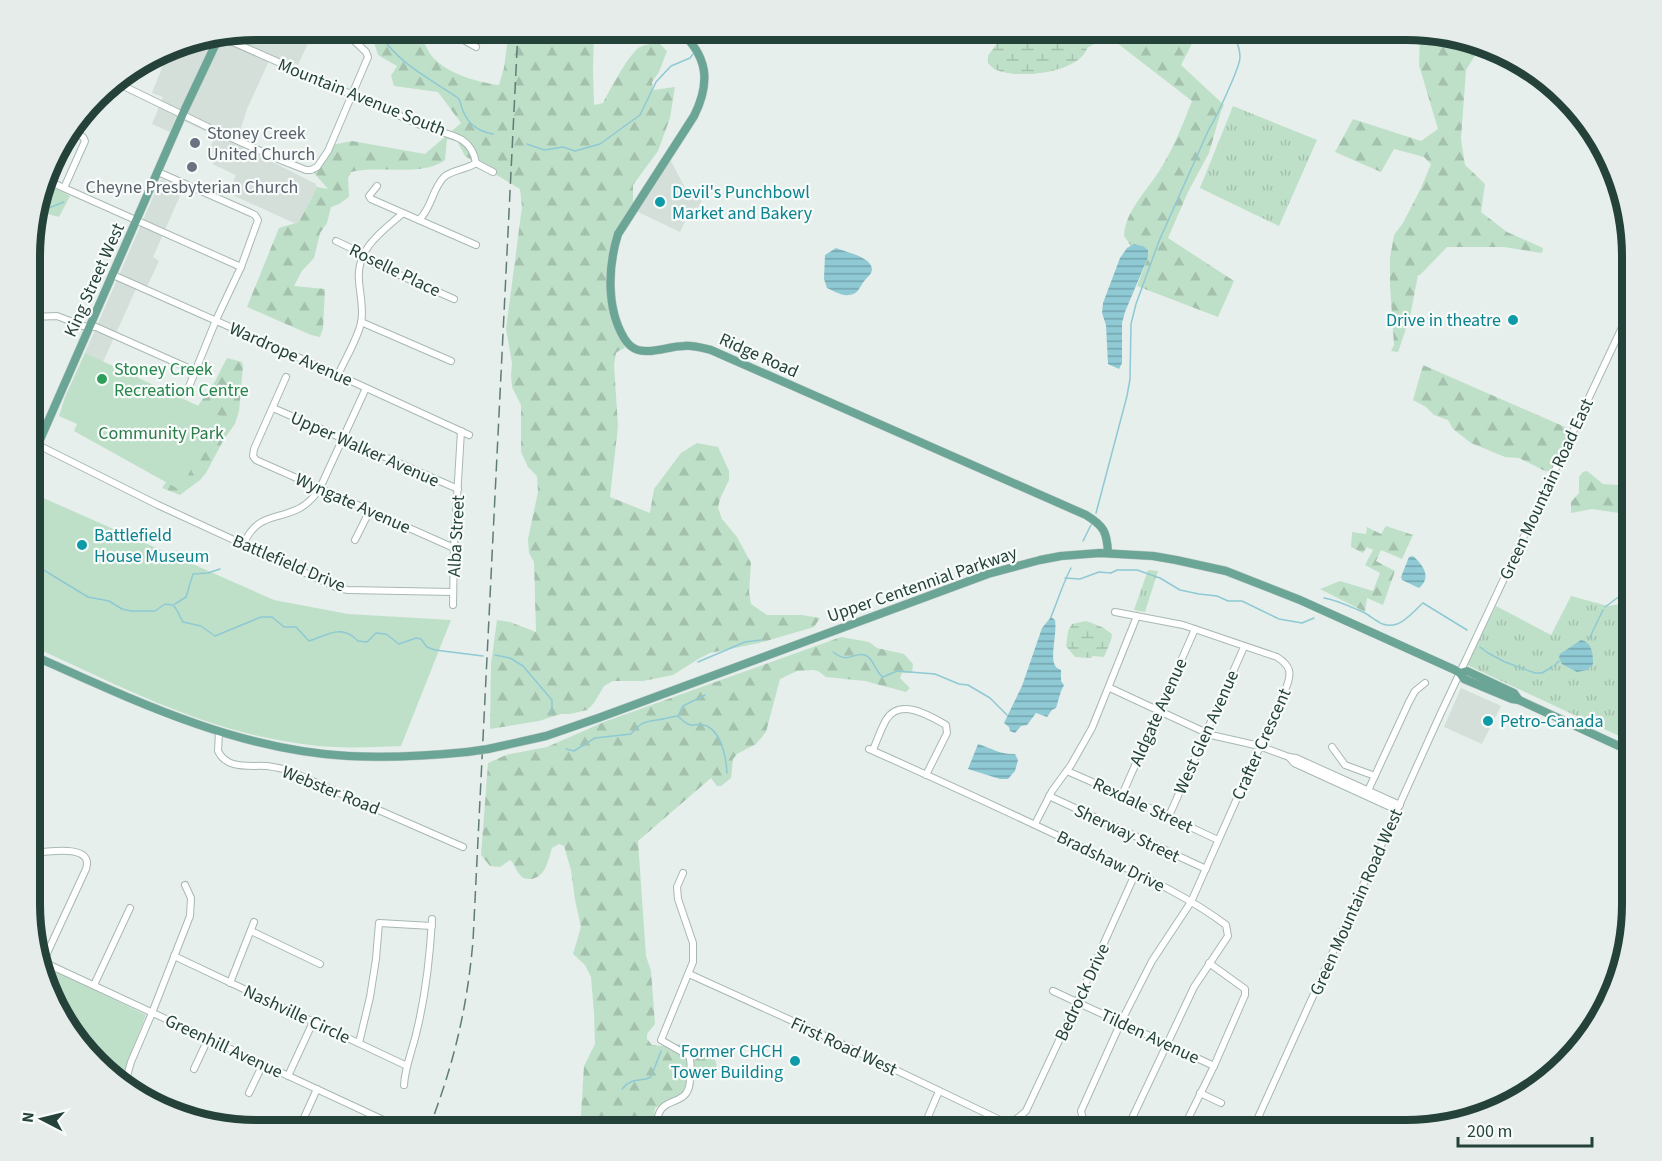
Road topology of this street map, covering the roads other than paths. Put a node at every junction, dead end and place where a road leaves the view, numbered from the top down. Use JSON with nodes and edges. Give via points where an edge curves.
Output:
{"nodes":[{"id":1,"x":353,"y":40,"type":"edge"},
{"id":2,"x":464,"y":40,"type":"edge"},
{"id":3,"x":689,"y":40,"type":"edge"},
{"id":4,"x":232,"y":42,"type":"edge"},
{"id":5,"x":215,"y":45,"type":"edge"},
{"id":6,"x":476,"y":46,"type":"dead end"},
{"id":7,"x":124,"y":86,"type":"edge"},
{"id":8,"x":352,"y":95,"type":"junction"},
{"id":9,"x":183,"y":114,"type":"junction"},
{"id":10,"x":78,"y":135,"type":"edge"},
{"id":11,"x":476,"y":163,"type":"junction"},
{"id":12,"x":158,"y":172,"type":"junction"},
{"id":13,"x":493,"y":172,"type":"dead end"},
{"id":14,"x":53,"y":183,"type":"edge"},
{"id":15,"x":377,"y":186,"type":"dead end"},
{"id":16,"x":64,"y":188,"type":"junction"},
{"id":17,"x":402,"y":214,"type":"junction"},
{"id":18,"x":137,"y":220,"type":"junction"},
{"id":19,"x":419,"y":220,"type":"junction"},
{"id":20,"x":336,"y":242,"type":"dead end"},
{"id":21,"x":476,"y":245,"type":"dead end"},
{"id":22,"x":362,"y":257,"type":"junction"},
{"id":23,"x":241,"y":267,"type":"junction"},
{"id":24,"x":113,"y":275,"type":"junction"},
{"id":25,"x":454,"y":299,"type":"dead end"},
{"id":26,"x":40,"y":317,"type":"edge"},
{"id":27,"x":216,"y":320,"type":"junction"},
{"id":28,"x":361,"y":322,"type":"junction"},
{"id":29,"x":90,"y":326,"type":"junction"},
{"id":30,"x":1622,"y":327,"type":"edge"},
{"id":31,"x":451,"y":362,"type":"dead end"},
{"id":32,"x":195,"y":371,"type":"junction"},
{"id":33,"x":338,"y":375,"type":"junction"},
{"id":34,"x":286,"y":377,"type":"dead end"},
{"id":35,"x":366,"y":388,"type":"junction"},
{"id":36,"x":186,"y":394,"type":"dead end"},
{"id":37,"x":273,"y":408,"type":"junction"},
{"id":38,"x":462,"y":431,"type":"junction"},
{"id":39,"x":469,"y":435,"type":"dead end"},
{"id":40,"x":343,"y":439,"type":"junction"},
{"id":41,"x":40,"y":440,"type":"edge"},
{"id":42,"x":40,"y":446,"type":"edge"},
{"id":43,"x":320,"y":488,"type":"junction"},
{"id":44,"x":458,"y":489,"type":"junction"},
{"id":45,"x":369,"y":512,"type":"junction"},
{"id":46,"x":355,"y":540,"type":"dead end"},
{"id":47,"x":243,"y":545,"type":"junction"},
{"id":48,"x":454,"y":548,"type":"junction"},
{"id":49,"x":1108,"y":553,"type":"junction"},
{"id":50,"x":453,"y":592,"type":"junction"},
{"id":51,"x":453,"y":606,"type":"dead end"},
{"id":52,"x":1115,"y":612,"type":"dead end"},
{"id":53,"x":1137,"y":616,"type":"junction"},
{"id":54,"x":1195,"y":629,"type":"junction"},
{"id":55,"x":1244,"y":647,"type":"junction"},
{"id":56,"x":40,"y":658,"type":"edge"},
{"id":57,"x":1460,"y":673,"type":"junction"},
{"id":58,"x":1425,"y":683,"type":"dead end"},
{"id":59,"x":1110,"y":688,"type":"junction"},
{"id":60,"x":1158,"y":711,"type":"junction"},
{"id":61,"x":219,"y":732,"type":"junction"},
{"id":62,"x":1206,"y":733,"type":"junction"},
{"id":63,"x":1260,"y":746,"type":"junction"},
{"id":64,"x":1332,"y":747,"type":"dead end"},
{"id":65,"x":1622,"y":747,"type":"edge"},
{"id":66,"x":1067,"y":771,"type":"junction"},
{"id":67,"x":927,"y":774,"type":"junction"},
{"id":68,"x":1375,"y":777,"type":"junction"},
{"id":69,"x":1367,"y":793,"type":"junction"},
{"id":70,"x":1122,"y":795,"type":"junction"},
{"id":71,"x":1049,"y":796,"type":"junction"},
{"id":72,"x":1398,"y":808,"type":"junction"},
{"id":73,"x":1169,"y":816,"type":"junction"},
{"id":74,"x":1035,"y":824,"type":"junction"},
{"id":75,"x":1218,"y":840,"type":"junction"},
{"id":76,"x":463,"y":847,"type":"dead end"},
{"id":77,"x":40,"y":852,"type":"edge"},
{"id":78,"x":1206,"y":869,"type":"junction"},
{"id":79,"x":1136,"y":872,"type":"junction"},
{"id":80,"x":683,"y":873,"type":"dead end"},
{"id":81,"x":185,"y":885,"type":"dead end"},
{"id":82,"x":1191,"y":902,"type":"junction"},
{"id":83,"x":129,"y":908,"type":"dead end"},
{"id":84,"x":432,"y":919,"type":"dead end"},
{"id":85,"x":254,"y":922,"type":"dead end"},
{"id":86,"x":432,"y":926,"type":"junction"},
{"id":87,"x":251,"y":931,"type":"junction"},
{"id":88,"x":46,"y":953,"type":"edge"},
{"id":89,"x":174,"y":956,"type":"junction"},
{"id":90,"x":1209,"y":963,"type":"junction"},
{"id":91,"x":320,"y":964,"type":"dead end"},
{"id":92,"x":50,"y":965,"type":"edge"},
{"id":93,"x":689,"y":974,"type":"junction"},
{"id":94,"x":230,"y":983,"type":"junction"},
{"id":95,"x":94,"y":985,"type":"junction"},
{"id":96,"x":1053,"y":991,"type":"dead end"},
{"id":97,"x":1077,"y":1002,"type":"junction"},
{"id":98,"x":152,"y":1013,"type":"junction"},
{"id":99,"x":313,"y":1022,"type":"junction"},
{"id":100,"x":1121,"y":1022,"type":"junction"},
{"id":101,"x":208,"y":1039,"type":"junction"},
{"id":102,"x":359,"y":1043,"type":"junction"},
{"id":103,"x":1168,"y":1044,"type":"junction"},
{"id":104,"x":263,"y":1064,"type":"junction"},
{"id":105,"x":407,"y":1066,"type":"junction"},
{"id":106,"x":1214,"y":1066,"type":"junction"},
{"id":107,"x":194,"y":1069,"type":"dead end"},
{"id":108,"x":288,"y":1076,"type":"junction"},
{"id":109,"x":127,"y":1077,"type":"edge"},
{"id":110,"x":404,"y":1085,"type":"dead end"},
{"id":111,"x":317,"y":1089,"type":"junction"},
{"id":112,"x":939,"y":1090,"type":"junction"},
{"id":113,"x":249,"y":1093,"type":"dead end"},
{"id":114,"x":1200,"y":1093,"type":"junction"},
{"id":115,"x":1221,"y":1103,"type":"dead end"},
{"id":116,"x":1026,"y":1111,"type":"junction"},
{"id":117,"x":998,"y":1119,"type":"joint"},
{"id":118,"x":1015,"y":1119,"type":"joint"},
{"id":119,"x":303,"y":1120,"type":"edge"},
{"id":120,"x":383,"y":1120,"type":"edge"},
{"id":121,"x":657,"y":1120,"type":"edge"},
{"id":122,"x":927,"y":1120,"type":"edge"},
{"id":123,"x":1027,"y":1120,"type":"edge"},
{"id":124,"x":1085,"y":1120,"type":"edge"},
{"id":125,"x":1131,"y":1120,"type":"edge"},
{"id":126,"x":1187,"y":1120,"type":"edge"},
{"id":127,"x":1257,"y":1120,"type":"edge"}],
"edges":[{"from":1,"to":8,"type":"street","via":[[368,54]]},
{"from":2,"to":6,"type":"street"},
{"from":3,"to":49,"type":"main road","name":"Ridge Road","via":[[701,58],[705,83],[700,104],[618,234],[614,253],[612,303],[626,342],[639,350],[684,346],[711,350],[1086,515],[1106,533]]},
{"from":4,"to":8,"type":"street","name":"Mountain Avenue South"},
{"from":5,"to":9,"type":"main road","name":"King Street West"},
{"from":7,"to":9,"type":"street"},
{"from":8,"to":9,"type":"street","via":[[328,151],[311,170]]},
{"from":8,"to":11,"type":"street","name":"Mountain Avenue South","via":[[461,138]]},
{"from":9,"to":12,"type":"main road","name":"King Street West"},
{"from":10,"to":16,"type":"street","via":[[83,137],[84,146]]},
{"from":11,"to":13,"type":"street"},
{"from":11,"to":19,"type":"street","via":[[443,178]]},
{"from":12,"to":18,"type":"main road","name":"King Street West"},
{"from":12,"to":23,"type":"street","via":[[255,215],[257,226]]},
{"from":14,"to":16,"type":"street"},
{"from":15,"to":17,"type":"street","via":[[369,197]]},
{"from":16,"to":18,"type":"street"},
{"from":17,"to":19,"type":"street"},
{"from":17,"to":22,"type":"street","via":[[379,232]]},
{"from":18,"to":23,"type":"street"},
{"from":18,"to":24,"type":"main road","name":"King Street West"},
{"from":19,"to":21,"type":"street"},
{"from":20,"to":22,"type":"street","name":"Roselle Place"},
{"from":22,"to":25,"type":"street","name":"Roselle Place"},
{"from":22,"to":28,"type":"street","via":[[358,273]]},
{"from":23,"to":27,"type":"street"},
{"from":24,"to":27,"type":"street","name":"Wardrope Avenue"},
{"from":24,"to":29,"type":"main road","name":"King Street West"},
{"from":26,"to":29,"type":"street","via":[[57,316]]},
{"from":27,"to":32,"type":"street"},
{"from":27,"to":33,"type":"street","name":"Wardrope Avenue"},
{"from":28,"to":31,"type":"street"},
{"from":28,"to":33,"type":"street"},
{"from":29,"to":32,"type":"street"},
{"from":29,"to":41,"type":"main road","name":"King Street West"},
{"from":30,"to":57,"type":"street","name":"Green Mountain Road East"},
{"from":32,"to":36,"type":"street"},
{"from":33,"to":35,"type":"street","name":"Wardrope Avenue"},
{"from":34,"to":37,"type":"street"},
{"from":35,"to":38,"type":"street","name":"Wardrope Avenue"},
{"from":35,"to":40,"type":"street"},
{"from":37,"to":40,"type":"street","name":"Upper Walker Avenue"},
{"from":37,"to":43,"type":"street","name":"Wyngate Avenue","via":[[253,456]]},
{"from":38,"to":39,"type":"street","name":"Wardrope Avenue"},
{"from":38,"to":44,"type":"street","name":"Alba Street"},
{"from":40,"to":43,"type":"street"},
{"from":40,"to":44,"type":"street","name":"Upper Walker Avenue"},
{"from":42,"to":47,"type":"street","name":"Battlefield Drive"},
{"from":43,"to":45,"type":"street","name":"Wyngate Avenue"},
{"from":43,"to":47,"type":"street","via":[[302,507],[261,521]]},
{"from":44,"to":48,"type":"street","name":"Alba Street"},
{"from":45,"to":46,"type":"street"},
{"from":45,"to":48,"type":"street","name":"Wyngate Avenue"},
{"from":47,"to":50,"type":"street","name":"Battlefield Drive","via":[[338,588]]},
{"from":48,"to":50,"type":"street","name":"Alba Street"},
{"from":49,"to":57,"type":"main road","name":"Upper Centennial Parkway","via":[[1153,556],[1226,571]]},
{"from":49,"to":61,"type":"main road","name":"Upper Centennial Parkway","bridge":true,"via":[[1061,556],[988,574],[601,717],[546,736],[488,749],[392,757],[346,756],[308,752]]},
{"from":50,"to":51,"type":"street","name":"Alba Street"},
{"from":52,"to":53,"type":"street","name":"Crafter Crescent"},
{"from":53,"to":54,"type":"street","name":"Crafter Crescent"},
{"from":53,"to":59,"type":"street"},
{"from":54,"to":55,"type":"street","name":"Crafter Crescent"},
{"from":54,"to":60,"type":"street","name":"Aldgate Avenue"},
{"from":55,"to":62,"type":"street","name":"West Glen Avenue"},
{"from":55,"to":63,"type":"street","name":"Crafter Crescent","via":[[1277,657],[1290,672]]},
{"from":56,"to":61,"type":"main road","name":"Upper Centennial Parkway"},
{"from":57,"to":65,"type":"main road","name":"Upper Centennial Parkway","via":[[1464,680],[1519,700]]},
{"from":57,"to":72,"type":"street","name":"Green Mountain Road West"},
{"from":58,"to":68,"type":"street","via":[[1409,702]]},
{"from":59,"to":60,"type":"street"},
{"from":59,"to":66,"type":"street"},
{"from":60,"to":62,"type":"street"},
{"from":60,"to":70,"type":"street","name":"Aldgate Avenue"},
{"from":61,"to":76,"type":"street","name":"Webster Road","via":[[218,751],[226,761],[287,770]]},
{"from":62,"to":63,"type":"street"},
{"from":62,"to":73,"type":"street","name":"West Glen Avenue"},
{"from":63,"to":69,"type":"street"},
{"from":63,"to":75,"type":"street","name":"Crafter Crescent"},
{"from":64,"to":68,"type":"street","via":[[1345,765]]},
{"from":66,"to":70,"type":"street","name":"Rexdale Street"},
{"from":66,"to":71,"type":"street"},
{"from":67,"to":67,"type":"street","name":"Bradshaw Drive","via":[[871,749],[886,720],[897,710],[917,711],[946,725],[947,733]]},
{"from":67,"to":74,"type":"street","name":"Bradshaw Drive"},
{"from":68,"to":69,"type":"street"},
{"from":69,"to":72,"type":"street"},
{"from":70,"to":73,"type":"street","name":"Rexdale Street"},
{"from":71,"to":74,"type":"street"},
{"from":71,"to":78,"type":"street","name":"Sherway Street"},
{"from":72,"to":127,"type":"street","name":"Green Mountain Road West"},
{"from":73,"to":75,"type":"street","name":"Rexdale Street"},
{"from":74,"to":79,"type":"street","name":"Bradshaw Drive"},
{"from":75,"to":78,"type":"street","name":"Crafter Crescent"},
{"from":77,"to":88,"type":"street","via":[[70,850],[88,861]]},
{"from":78,"to":82,"type":"street","name":"Crafter Crescent"},
{"from":79,"to":82,"type":"street","name":"Bradshaw Drive"},
{"from":79,"to":97,"type":"street","name":"Bedrock Drive"},
{"from":80,"to":93,"type":"street","via":[[677,887],[693,943]]},
{"from":81,"to":89,"type":"street","via":[[191,898],[190,916]]},
{"from":82,"to":90,"type":"street","name":"Bradshaw Drive","via":[[1226,925],[1228,936]]},
{"from":82,"to":100,"type":"street","name":"Crafter Crescent","via":[[1152,961]]},
{"from":83,"to":95,"type":"street"},
{"from":84,"to":86,"type":"street"},
{"from":85,"to":87,"type":"street","name":"Nashville Circle"},
{"from":86,"to":102,"type":"street","name":"Nashville Circle","via":[[379,923],[370,997]]},
{"from":86,"to":105,"type":"street","via":[[425,995]]},
{"from":87,"to":91,"type":"street"},
{"from":87,"to":94,"type":"street","name":"Nashville Circle"},
{"from":89,"to":94,"type":"street"},
{"from":89,"to":98,"type":"street"},
{"from":90,"to":103,"type":"street","name":"Bradshaw Drive"},
{"from":90,"to":106,"type":"street","via":[[1245,989]]},
{"from":92,"to":95,"type":"street","name":"Greenhill Avenue"},
{"from":93,"to":112,"type":"street","name":"First Road West"},
{"from":93,"to":121,"type":"street","via":[[661,1040],[690,1057],[691,1084],[684,1097],[660,1110]]},
{"from":94,"to":99,"type":"street","name":"Nashville Circle"},
{"from":95,"to":98,"type":"street","name":"Greenhill Avenue"},
{"from":96,"to":97,"type":"street","name":"Tilden Avenue"},
{"from":97,"to":100,"type":"street","name":"Tilden Avenue"},
{"from":97,"to":116,"type":"street","name":"Bedrock Drive"},
{"from":98,"to":101,"type":"street","name":"Greenhill Avenue"},
{"from":98,"to":109,"type":"street"},
{"from":99,"to":102,"type":"street","name":"Nashville Circle"},
{"from":99,"to":108,"type":"street"},
{"from":100,"to":103,"type":"street","name":"Tilden Avenue"},
{"from":100,"to":124,"type":"street","name":"Crafter Crescent","via":[[1081,1111]]},
{"from":101,"to":104,"type":"street","name":"Greenhill Avenue"},
{"from":101,"to":107,"type":"street"},
{"from":102,"to":105,"type":"street","name":"Nashville Circle"},
{"from":103,"to":106,"type":"street","name":"Tilden Avenue"},
{"from":103,"to":125,"type":"street","name":"Bradshaw Drive"},
{"from":104,"to":108,"type":"street","name":"Greenhill Avenue"},
{"from":104,"to":113,"type":"street"},
{"from":105,"to":110,"type":"street"},
{"from":106,"to":114,"type":"street"},
{"from":108,"to":111,"type":"street","name":"Greenhill Avenue"},
{"from":111,"to":119,"type":"street"},
{"from":111,"to":120,"type":"street","name":"Greenhill Avenue"},
{"from":112,"to":117,"type":"street","name":"First Road West"},
{"from":112,"to":122,"type":"street"},
{"from":114,"to":115,"type":"street"},
{"from":114,"to":126,"type":"street"},
{"from":116,"to":118,"type":"street","name":"Bedrock Drive"},
{"from":116,"to":123,"type":"street","name":"Bedrock Drive"},
{"from":117,"to":118,"type":"street","name":"First Road West"}]}
